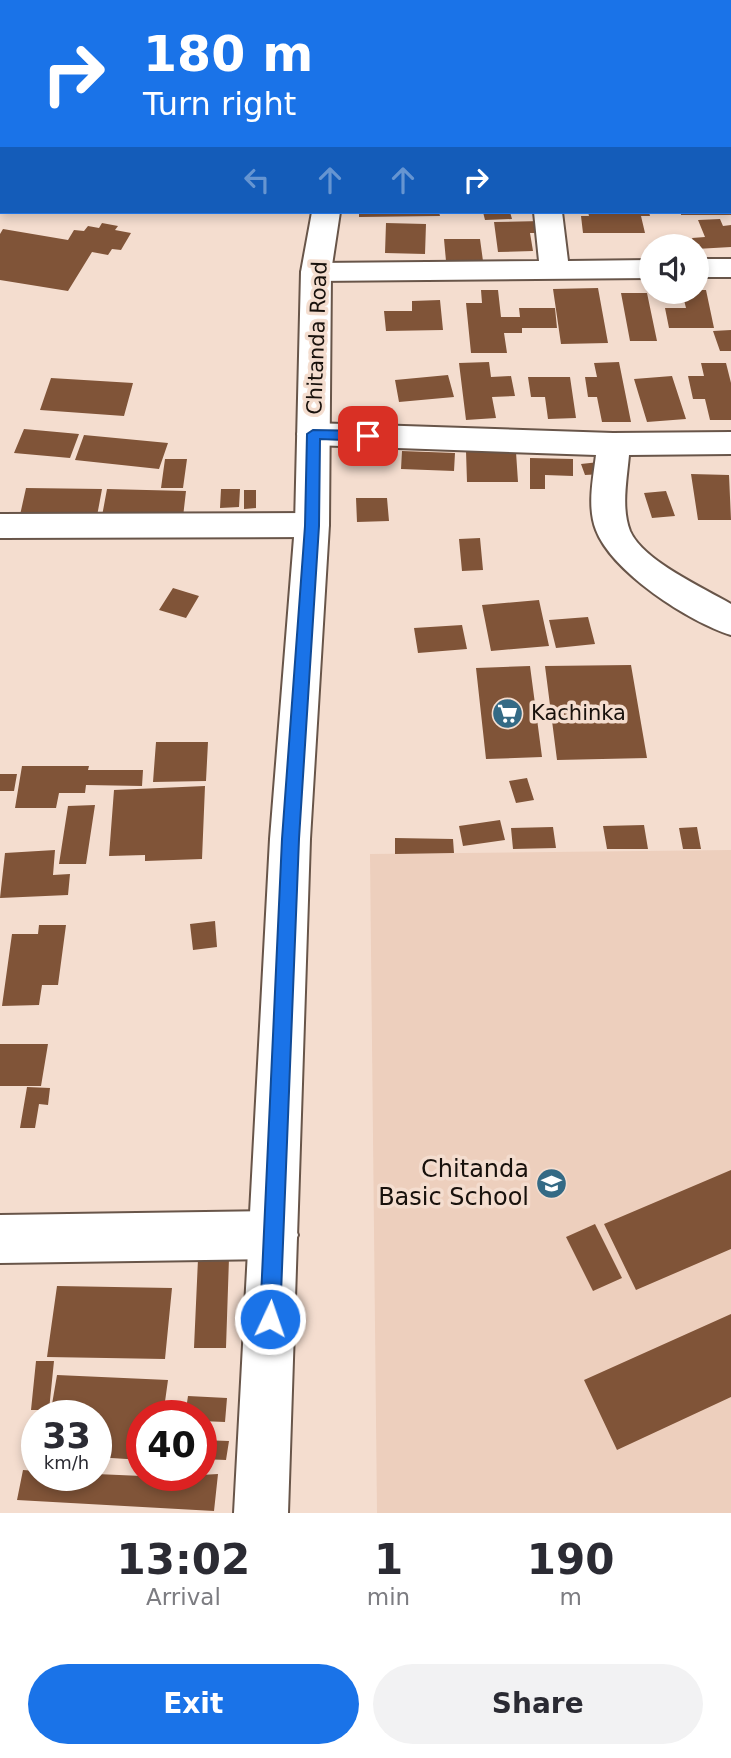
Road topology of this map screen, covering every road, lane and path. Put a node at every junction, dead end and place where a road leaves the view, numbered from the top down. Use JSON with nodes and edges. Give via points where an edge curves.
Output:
{"nodes":[{"id":1,"x":326,"y":214,"type":"edge"},
{"id":2,"x":548,"y":214,"type":"edge"},
{"id":3,"x":709,"y":268,"type":"edge"},
{"id":4,"x":731,"y":268,"type":"edge"},
{"id":5,"x":639,"y":269,"type":"edge"},
{"id":6,"x":555,"y":270,"type":"junction"},
{"id":7,"x":316,"y":272,"type":"junction"},
{"id":8,"x":313,"y":434,"type":"junction"},
{"id":9,"x":731,"y":443,"type":"edge"},
{"id":10,"x":613,"y":444,"type":"junction"},
{"id":11,"x":0,"y":526,"type":"edge"},
{"id":12,"x":312,"y":526,"type":"junction"},
{"id":13,"x":731,"y":621,"type":"edge"},
{"id":14,"x":274,"y":1236,"type":"junction"},
{"id":15,"x":0,"y":1239,"type":"edge"},
{"id":16,"x":261,"y":1513,"type":"edge"}],
"edges":[{"from":1,"to":7,"type":"street","name":"Chitanda Road"},
{"from":2,"to":6,"type":"street"},
{"from":3,"to":4,"type":"street"},
{"from":5,"to":6,"type":"street"},
{"from":6,"to":7,"type":"street"},
{"from":7,"to":8,"type":"street","name":"Chitanda Road"},
{"from":8,"to":10,"type":"street"},
{"from":8,"to":12,"type":"street","name":"Chitanda Road"},
{"from":9,"to":10,"type":"street"},
{"from":10,"to":13,"type":"street","via":[[612,530],[629,556]]},
{"from":11,"to":12,"type":"street"},
{"from":12,"to":14,"type":"street","name":"Chitanda Road","via":[[290,839]]},
{"from":14,"to":15,"type":"street"},
{"from":14,"to":16,"type":"street","name":"Chitanda Road"}]}
